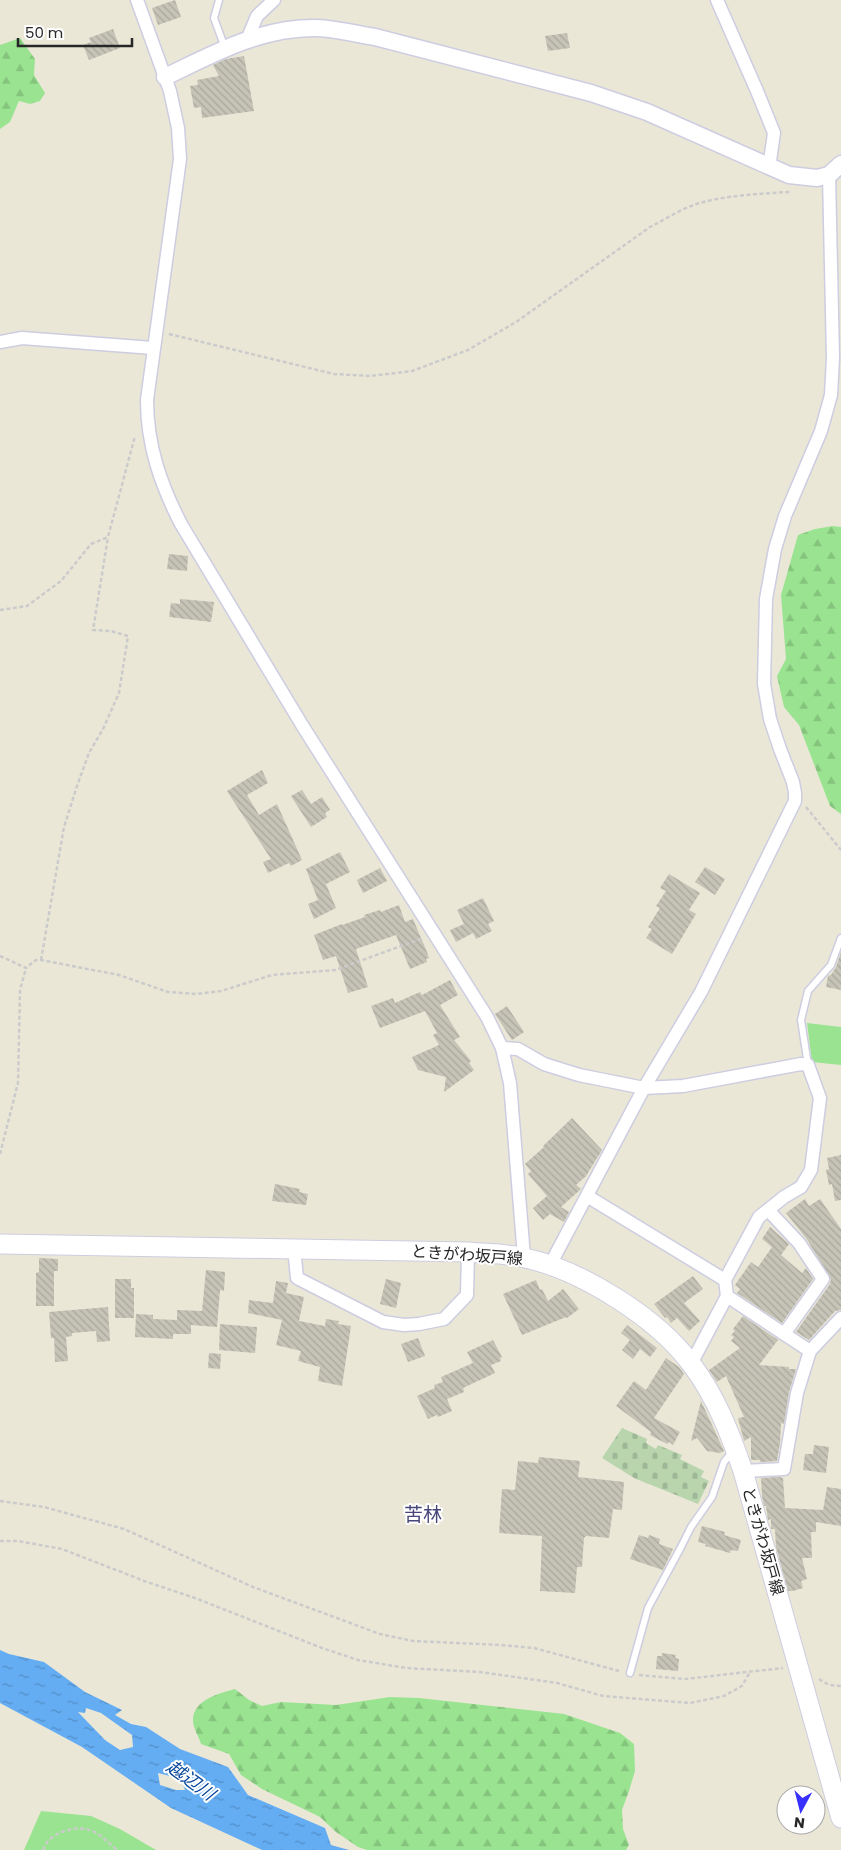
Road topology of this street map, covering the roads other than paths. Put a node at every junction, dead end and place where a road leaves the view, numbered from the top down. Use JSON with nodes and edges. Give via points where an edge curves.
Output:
{"nodes":[{"id":1,"x":137,"y":0,"type":"edge"},
{"id":2,"x":219,"y":0,"type":"edge"},
{"id":3,"x":274,"y":0,"type":"edge"},
{"id":4,"x":717,"y":0,"type":"edge"},
{"id":5,"x":247,"y":40,"type":"junction"},
{"id":6,"x":225,"y":48,"type":"junction"},
{"id":7,"x":165,"y":77,"type":"junction"},
{"id":8,"x":841,"y":164,"type":"edge"},
{"id":9,"x":769,"y":168,"type":"junction"},
{"id":10,"x":829,"y":175,"type":"junction"},
{"id":11,"x":0,"y":342,"type":"edge"},
{"id":12,"x":154,"y":348,"type":"junction"},
{"id":13,"x":841,"y":938,"type":"edge"},
{"id":14,"x":502,"y":1048,"type":"junction"},
{"id":15,"x":808,"y":1064,"type":"junction"},
{"id":16,"x":644,"y":1088,"type":"junction"},
{"id":17,"x":587,"y":1196,"type":"junction"},
{"id":18,"x":768,"y":1210,"type":"junction"},
{"id":19,"x":0,"y":1244,"type":"edge"},
{"id":20,"x":294,"y":1248,"type":"junction"},
{"id":21,"x":468,"y":1252,"type":"junction"},
{"id":22,"x":524,"y":1257,"type":"junction"},
{"id":23,"x":550,"y":1265,"type":"junction"},
{"id":24,"x":725,"y":1280,"type":"junction"},
{"id":25,"x":727,"y":1296,"type":"junction"},
{"id":26,"x":841,"y":1318,"type":"edge"},
{"id":27,"x":784,"y":1334,"type":"junction"},
{"id":28,"x":810,"y":1351,"type":"junction"},
{"id":29,"x":691,"y":1364,"type":"junction"},
{"id":30,"x":736,"y":1448,"type":"junction"},
{"id":31,"x":743,"y":1471,"type":"junction"},
{"id":32,"x":630,"y":1673,"type":"road end"},
{"id":33,"x":841,"y":1818,"type":"edge"}],
"edges":[{"from":1,"to":7,"type":"street"},
{"from":2,"to":6,"type":"lane","via":[[214,18]]},
{"from":3,"to":5,"type":"street","via":[[257,16]]},
{"from":4,"to":9,"type":"street","via":[[774,134]]},
{"from":5,"to":6,"type":"street"},
{"from":5,"to":9,"type":"street","via":[[277,31],[315,28],[375,37],[591,93],[647,112]]},
{"from":6,"to":7,"type":"street"},
{"from":7,"to":12,"type":"street","via":[[174,105],[180,159]]},
{"from":8,"to":10,"type":"street"},
{"from":9,"to":10,"type":"street","via":[[800,177]]},
{"from":10,"to":16,"type":"street","via":[[831,395],[821,431],[785,516],[766,598],[764,684],[770,719],[793,782],[794,800],[701,992]]},
{"from":11,"to":12,"type":"street","via":[[22,338]]},
{"from":12,"to":14,"type":"street","via":[[147,415],[154,462],[181,524],[302,725],[487,1016]]},
{"from":13,"to":15,"type":"lane","via":[[831,965],[808,991],[801,1020]]},
{"from":14,"to":16,"type":"street","via":[[518,1049],[544,1064],[578,1075]]},
{"from":14,"to":22,"type":"street","via":[[514,1110]]},
{"from":15,"to":16,"type":"street","via":[[684,1086]]},
{"from":15,"to":18,"type":"street","via":[[820,1098],[811,1170],[801,1188]]},
{"from":16,"to":17,"type":"street"},
{"from":17,"to":23,"type":"street"},
{"from":17,"to":24,"type":"street"},
{"from":18,"to":24,"type":"street","via":[[759,1217]]},
{"from":18,"to":27,"type":"street","via":[[799,1243],[823,1279]]},
{"from":19,"to":20,"type":"main road","name":"ときがわ坂戸線"},
{"from":20,"to":21,"type":"main road","name":"ときがわ坂戸線"},
{"from":20,"to":21,"type":"street","via":[[296,1278],[383,1322],[404,1325],[444,1319],[467,1295]]},
{"from":21,"to":22,"type":"main road","name":"ときがわ坂戸線"},
{"from":22,"to":23,"type":"main road","name":"ときがわ坂戸線"},
{"from":23,"to":29,"type":"main road","name":"ときがわ坂戸線","via":[[592,1284],[628,1306],[668,1339]]},
{"from":24,"to":25,"type":"street"},
{"from":25,"to":27,"type":"street"},
{"from":25,"to":29,"type":"street"},
{"from":26,"to":28,"type":"street"},
{"from":27,"to":28,"type":"street"},
{"from":28,"to":31,"type":"street","via":[[797,1393],[784,1469]]},
{"from":29,"to":30,"type":"main road","name":"ときがわ坂戸線","via":[[725,1420]]},
{"from":30,"to":31,"type":"main road","name":"ときがわ坂戸線"},
{"from":30,"to":32,"type":"lane","via":[[724,1462],[712,1497],[691,1527],[648,1608]]},
{"from":31,"to":33,"type":"main road","name":"ときがわ坂戸線"}]}
